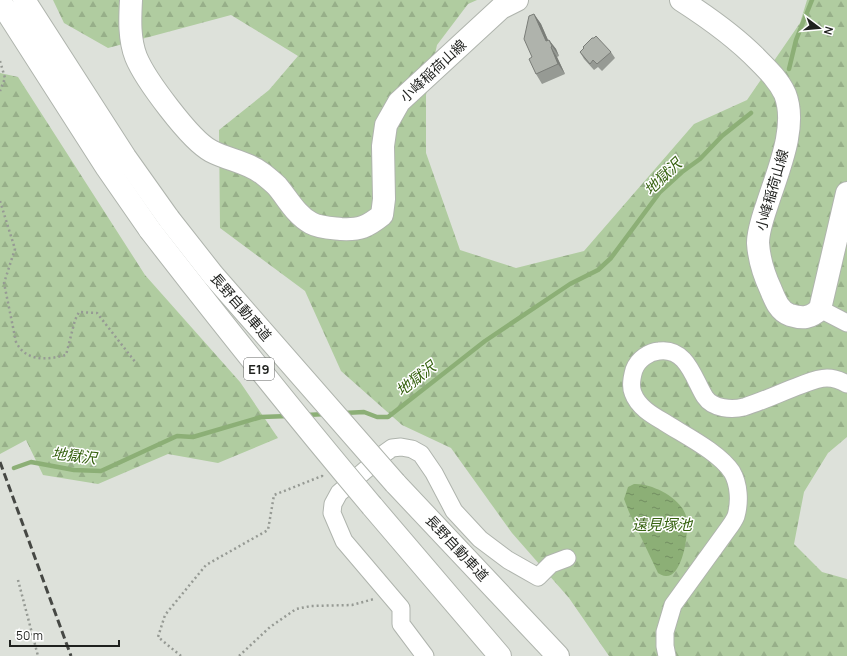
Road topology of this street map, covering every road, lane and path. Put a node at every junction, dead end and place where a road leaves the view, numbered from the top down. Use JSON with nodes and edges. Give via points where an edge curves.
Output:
{"nodes":[{"id":1,"x":24,"y":0,"type":"edge"},
{"id":2,"x":130,"y":0,"type":"edge"},
{"id":3,"x":517,"y":0,"type":"edge"},
{"id":4,"x":681,"y":0,"type":"edge"},
{"id":5,"x":0,"y":1,"type":"edge"},
{"id":6,"x":0,"y":61,"type":"edge"},
{"id":7,"x":0,"y":91,"type":"edge"},
{"id":8,"x":847,"y":193,"type":"edge"},
{"id":9,"x":0,"y":201,"type":"edge"},
{"id":10,"x":820,"y":309,"type":"junction"},
{"id":11,"x":847,"y":323,"type":"edge"},
{"id":12,"x":136,"y":363,"type":"dead end"},
{"id":13,"x":847,"y":384,"type":"edge"},
{"id":14,"x":338,"y":493,"type":"junction"},
{"id":15,"x":568,"y":558,"type":"dead end"},
{"id":16,"x":18,"y":580,"type":"dead end"},
{"id":17,"x":390,"y":595,"type":"junction"},
{"id":18,"x":38,"y":656,"type":"edge"},
{"id":19,"x":181,"y":656,"type":"edge"},
{"id":20,"x":239,"y":656,"type":"edge"},
{"id":21,"x":425,"y":656,"type":"edge"},
{"id":22,"x":500,"y":656,"type":"edge"},
{"id":23,"x":558,"y":656,"type":"edge"},
{"id":24,"x":667,"y":656,"type":"edge"}],
"edges":[{"from":1,"to":23,"type":"main road","name":"長野自動車道","number":"E19","bridge":true,"via":[[120,150],[218,281],[395,483]]},
{"from":2,"to":3,"type":"main road","name":"小峰稲荷山線","via":[[130,26],[136,56],[153,87],[192,136],[210,151],[261,173],[276,185],[297,213],[312,224],[354,230],[370,225],[382,215],[383,146],[386,125],[399,102],[501,8]]},
{"from":4,"to":10,"type":"main road","name":"小峰稲荷山線","via":[[730,33],[773,75],[785,94],[789,115],[788,133],[758,242],[762,267],[777,305],[788,314],[801,318],[813,316]]},
{"from":5,"to":22,"type":"main road","name":"長野自動車道","number":"E19","bridge":true,"via":[[103,162],[150,230],[315,438]]},
{"from":6,"to":7,"type":"path","via":[[5,78]]},
{"from":8,"to":10,"type":"main road"},
{"from":9,"to":12,"type":"path","via":[[15,249],[4,283],[16,342],[20,349],[27,356],[50,359],[66,355],[79,312],[97,313]]},
{"from":10,"to":11,"type":"street"},
{"from":13,"to":24,"type":"street","via":[[838,379],[826,378],[743,407],[728,409],[706,398],[690,367],[672,352],[660,350],[649,354],[634,368],[631,382],[638,402],[651,414],[725,463],[732,473],[738,493],[736,517],[673,605],[665,632]]},
{"from":14,"to":15,"type":"street","via":[[392,448],[412,449],[422,454],[454,511],[480,539],[508,560],[538,577],[551,564]]},
{"from":14,"to":17,"type":"street","via":[[332,513],[344,541]]},
{"from":14,"to":19,"type":"path","via":[[322,476],[274,495],[268,530],[206,565],[165,615],[158,637]]},
{"from":16,"to":18,"type":"path"},
{"from":17,"to":20,"type":"path","via":[[352,605],[296,609],[270,627]]},
{"from":17,"to":21,"type":"street","via":[[401,608],[401,624]]}]}
